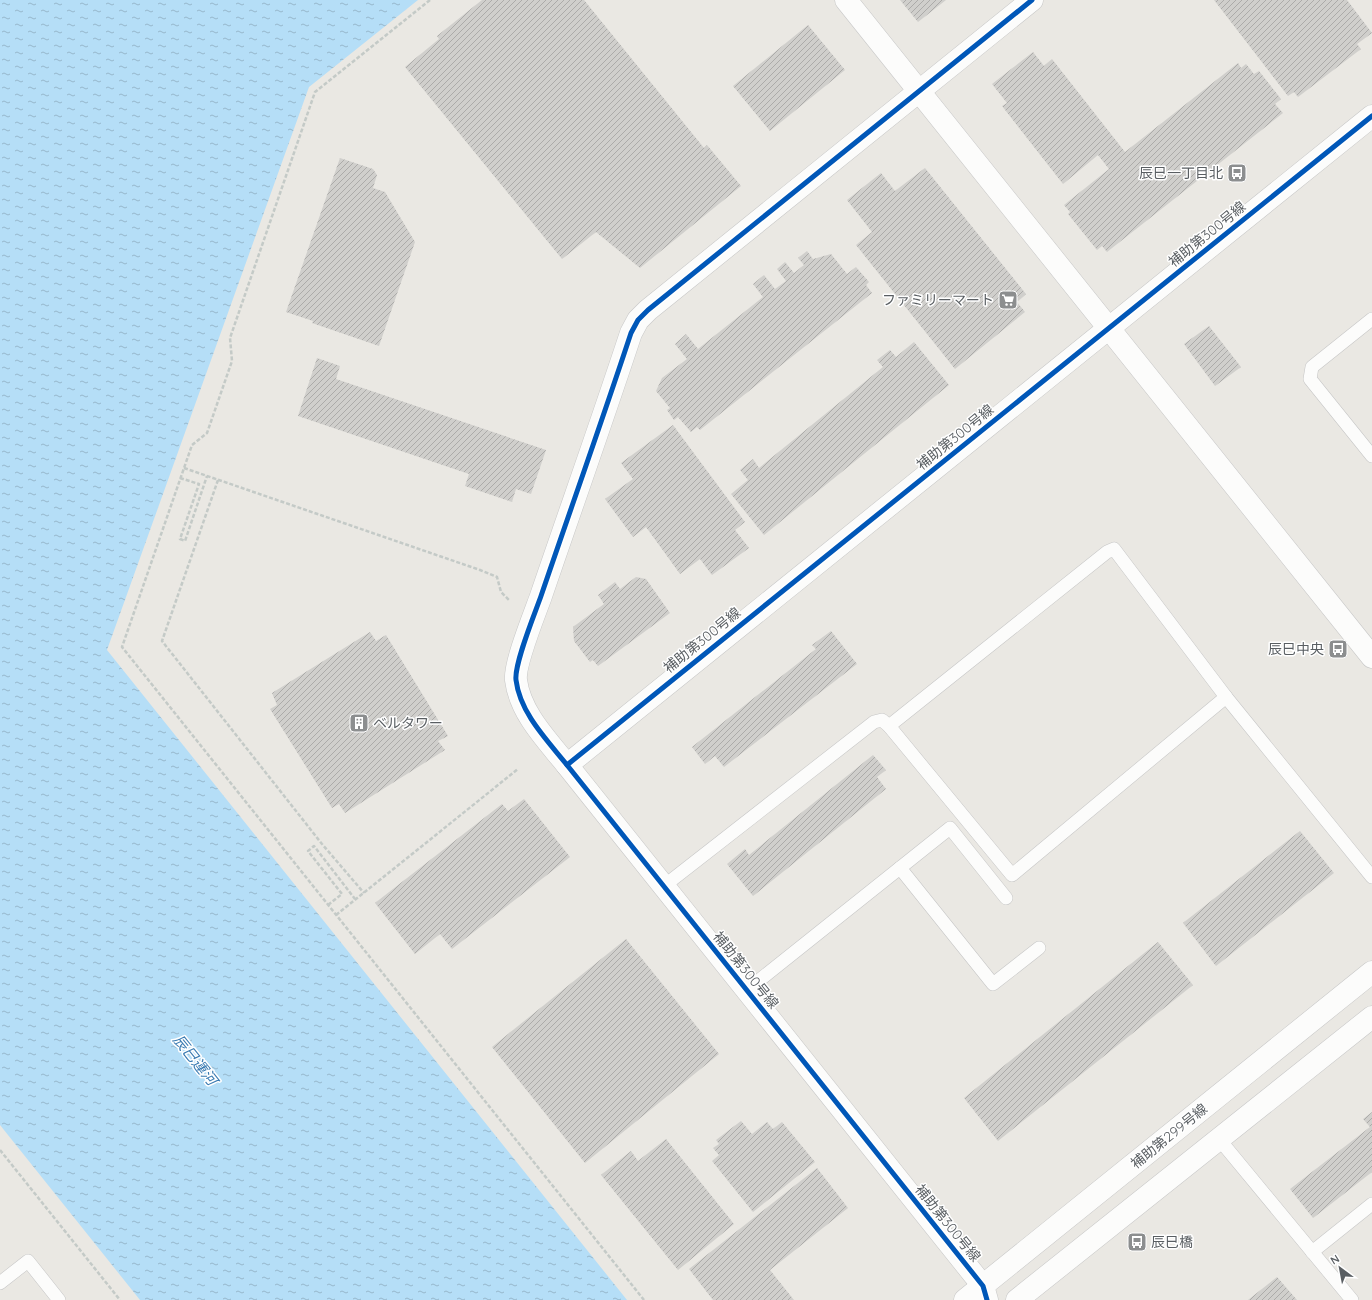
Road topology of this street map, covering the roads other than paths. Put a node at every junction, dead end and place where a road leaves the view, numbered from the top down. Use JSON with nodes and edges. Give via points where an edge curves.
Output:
{"nodes":[{"id":1,"x":846,"y":0,"type":"edge"},
{"id":2,"x":1032,"y":0,"type":"edge"},
{"id":3,"x":918,"y":91,"type":"junction"},
{"id":4,"x":1372,"y":116,"type":"edge"},
{"id":5,"x":1372,"y":319,"type":"edge"},
{"id":6,"x":1109,"y":330,"type":"junction"},
{"id":7,"x":1372,"y":456,"type":"edge"},
{"id":8,"x":1372,"y":657,"type":"edge"},
{"id":9,"x":1226,"y":697,"type":"junction"},
{"id":10,"x":890,"y":726,"type":"junction"},
{"id":11,"x":566,"y":765,"type":"junction"},
{"id":12,"x":900,"y":868,"type":"junction"},
{"id":13,"x":1372,"y":877,"type":"edge"},
{"id":14,"x":664,"y":886,"type":"junction"},
{"id":15,"x":1006,"y":898,"type":"dead end"},
{"id":16,"x":1039,"y":948,"type":"dead end"},
{"id":17,"x":1372,"y":972,"type":"edge"},
{"id":18,"x":747,"y":990,"type":"junction"},
{"id":19,"x":1372,"y":1017,"type":"edge"},
{"id":20,"x":1219,"y":1138,"type":"junction"},
{"id":21,"x":1372,"y":1204,"type":"edge"},
{"id":22,"x":1312,"y":1252,"type":"junction"},
{"id":23,"x":0,"y":1283,"type":"edge"},
{"id":24,"x":985,"y":1293,"type":"edge"},
{"id":25,"x":59,"y":1300,"type":"edge"},
{"id":26,"x":965,"y":1300,"type":"edge"},
{"id":27,"x":1018,"y":1300,"type":"edge"},
{"id":28,"x":1352,"y":1300,"type":"edge"}],
"edges":[{"from":1,"to":3,"type":"street"},
{"from":2,"to":3,"type":"street"},
{"from":3,"to":6,"type":"street"},
{"from":3,"to":11,"type":"street","via":[[648,310],[638,320],[631,333],[521,654],[516,679],[522,701],[532,721]]},
{"from":4,"to":6,"type":"street","name":"補助第300号線"},
{"from":5,"to":7,"type":"lane","via":[[1312,368],[1310,379]]},
{"from":6,"to":8,"type":"street"},
{"from":6,"to":11,"type":"street","name":"補助第300号線"},
{"from":9,"to":10,"type":"lane","via":[[1012,875]]},
{"from":9,"to":10,"type":"lane","via":[[1114,549]]},
{"from":9,"to":13,"type":"lane"},
{"from":10,"to":14,"type":"lane","via":[[882,720],[874,722]]},
{"from":11,"to":14,"type":"street","name":"補助第300号線"},
{"from":12,"to":15,"type":"lane","via":[[950,828]]},
{"from":12,"to":16,"type":"lane","via":[[993,984]]},
{"from":12,"to":18,"type":"lane"},
{"from":14,"to":18,"type":"street","name":"補助第300号線"},
{"from":17,"to":24,"type":"street","name":"補助第299号線"},
{"from":18,"to":24,"type":"street","name":"補助第300号線"},
{"from":19,"to":20,"type":"street"},
{"from":20,"to":22,"type":"lane"},
{"from":20,"to":27,"type":"street"},
{"from":21,"to":22,"type":"lane"},
{"from":22,"to":28,"type":"lane"},
{"from":23,"to":25,"type":"lane","via":[[28,1261]]},
{"from":24,"to":26,"type":"street","name":"補助第299号線"},
{"from":24,"to":27,"type":"street"}]}
